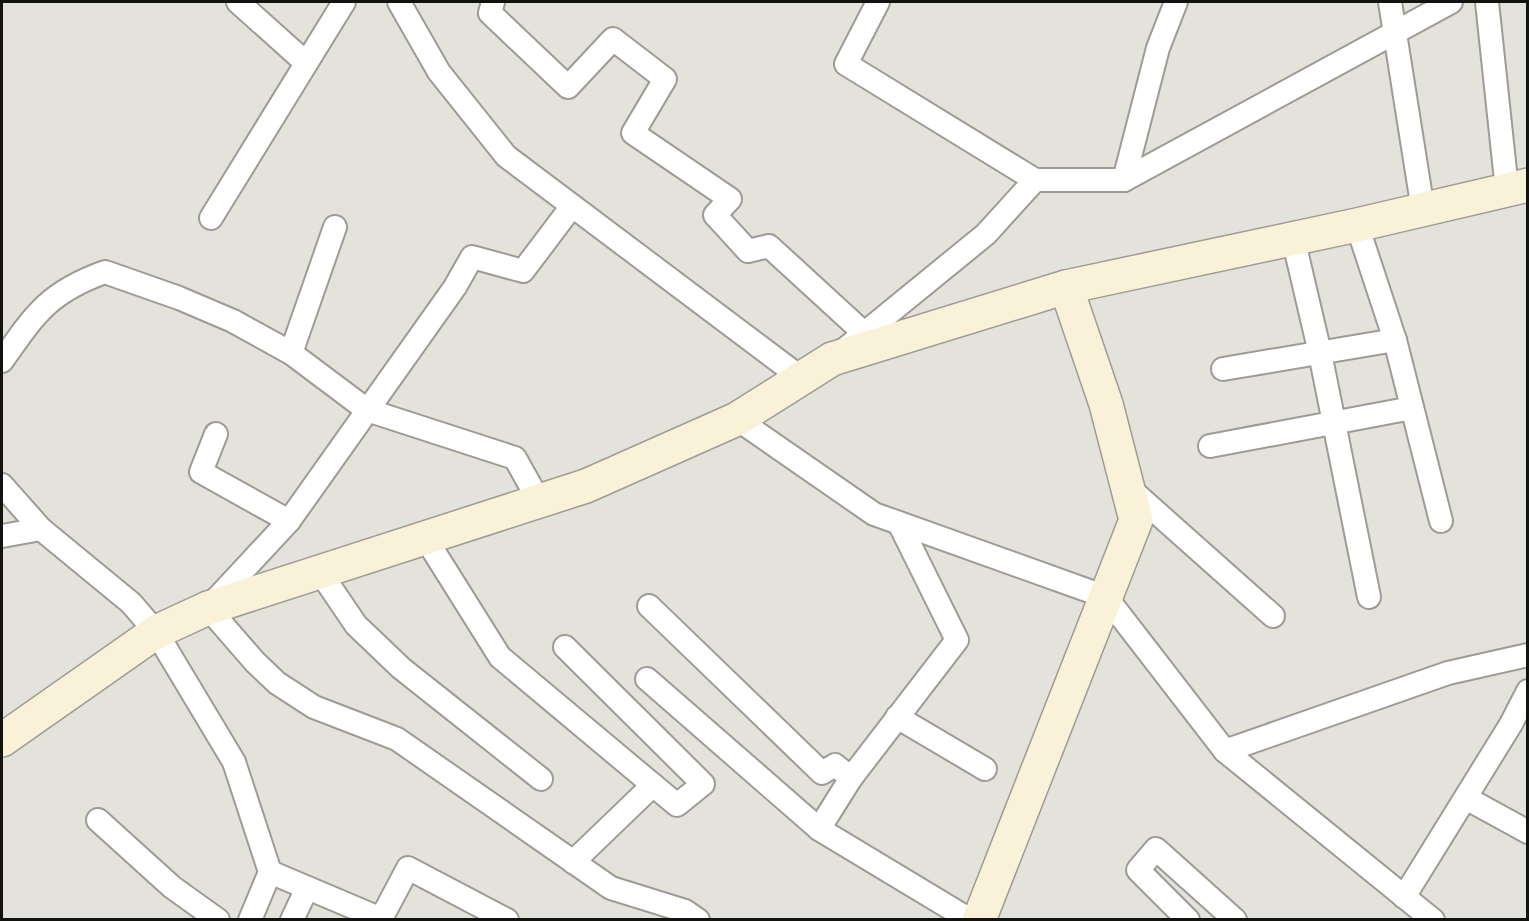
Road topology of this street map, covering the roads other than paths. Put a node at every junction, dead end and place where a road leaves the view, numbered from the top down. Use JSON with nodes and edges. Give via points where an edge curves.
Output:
{"nodes":[{"id":1,"x":238,"y":2,"type":"edge"},
{"id":2,"x":344,"y":2,"type":"edge"},
{"id":3,"x":399,"y":2,"type":"edge"},
{"id":4,"x":493,"y":2,"type":"edge"},
{"id":5,"x":878,"y":2,"type":"edge"},
{"id":6,"x":1176,"y":2,"type":"edge"},
{"id":7,"x":1390,"y":2,"type":"edge"},
{"id":8,"x":1451,"y":2,"type":"edge"},
{"id":9,"x":1487,"y":2,"type":"edge"},
{"id":10,"x":1395,"y":32,"type":"junction"},
{"id":11,"x":305,"y":62,"type":"junction"},
{"id":12,"x":1035,"y":180,"type":"junction"},
{"id":13,"x":1125,"y":180,"type":"junction"},
{"id":14,"x":1517,"y":188,"type":"edge"},
{"id":15,"x":572,"y":206,"type":"junction"},
{"id":16,"x":1423,"y":210,"type":"junction"},
{"id":17,"x":211,"y":218,"type":"dead end"},
{"id":18,"x":1357,"y":225,"type":"junction"},
{"id":19,"x":335,"y":227,"type":"dead end"},
{"id":20,"x":1293,"y":238,"type":"junction"},
{"id":21,"x":1066,"y":287,"type":"junction"},
{"id":22,"x":865,"y":334,"type":"junction"},
{"id":23,"x":1395,"y":340,"type":"junction"},
{"id":24,"x":291,"y":353,"type":"junction"},
{"id":25,"x":1320,"y":353,"type":"junction"},
{"id":26,"x":832,"y":359,"type":"junction"},
{"id":27,"x":2,"y":361,"type":"edge"},
{"id":28,"x":1223,"y":369,"type":"dead end"},
{"id":29,"x":800,"y":377,"type":"junction"},
{"id":30,"x":1413,"y":408,"type":"junction"},
{"id":31,"x":367,"y":410,"type":"junction"},
{"id":32,"x":737,"y":418,"type":"junction"},
{"id":33,"x":1334,"y":423,"type":"junction"},
{"id":34,"x":216,"y":434,"type":"dead end"},
{"id":35,"x":1210,"y":446,"type":"dead end"},
{"id":36,"x":2,"y":485,"type":"edge"},
{"id":37,"x":1128,"y":487,"type":"junction"},
{"id":38,"x":539,"y":501,"type":"junction"},
{"id":39,"x":290,"y":521,"type":"junction"},
{"id":40,"x":1441,"y":521,"type":"dead end"},
{"id":41,"x":899,"y":523,"type":"junction"},
{"id":42,"x":41,"y":529,"type":"junction"},
{"id":43,"x":2,"y":536,"type":"edge"},
{"id":44,"x":426,"y":539,"type":"junction"},
{"id":45,"x":321,"y":572,"type":"junction"},
{"id":46,"x":1106,"y":597,"type":"junction"},
{"id":47,"x":1369,"y":597,"type":"dead end"},
{"id":48,"x":649,"y":606,"type":"dead end"},
{"id":49,"x":208,"y":608,"type":"junction"},
{"id":50,"x":1273,"y":616,"type":"dead end"},
{"id":51,"x":156,"y":632,"type":"junction"},
{"id":52,"x":565,"y":646,"type":"dead end"},
{"id":53,"x":1527,"y":655,"type":"edge"},
{"id":54,"x":647,"y":679,"type":"dead end"},
{"id":55,"x":1527,"y":692,"type":"edge"},
{"id":56,"x":897,"y":717,"type":"junction"},
{"id":57,"x":2,"y":741,"type":"edge"},
{"id":58,"x":1226,"y":751,"type":"junction"},
{"id":59,"x":985,"y":769,"type":"dead end"},
{"id":60,"x":851,"y":778,"type":"junction"},
{"id":61,"x":542,"y":779,"type":"dead end"},
{"id":62,"x":653,"y":784,"type":"junction"},
{"id":63,"x":1466,"y":798,"type":"junction"},
{"id":64,"x":98,"y":820,"type":"dead end"},
{"id":65,"x":819,"y":829,"type":"junction"},
{"id":66,"x":1527,"y":832,"type":"edge"},
{"id":67,"x":573,"y":862,"type":"junction"},
{"id":68,"x":270,"y":872,"type":"junction"},
{"id":69,"x":307,"y":888,"type":"junction"},
{"id":70,"x":1404,"y":897,"type":"junction"},
{"id":71,"x":218,"y":920,"type":"edge"},
{"id":72,"x":250,"y":920,"type":"edge"},
{"id":73,"x":291,"y":920,"type":"edge"},
{"id":74,"x":507,"y":920,"type":"edge"},
{"id":75,"x":698,"y":920,"type":"edge"},
{"id":76,"x":970,"y":920,"type":"edge"},
{"id":77,"x":979,"y":920,"type":"edge"},
{"id":78,"x":1188,"y":920,"type":"edge"},
{"id":79,"x":1235,"y":920,"type":"edge"},
{"id":80,"x":1433,"y":920,"type":"edge"}],
"edges":[{"from":1,"to":11,"type":"street"},
{"from":2,"to":11,"type":"street"},
{"from":3,"to":15,"type":"street","via":[[439,72],[506,156]]},
{"from":4,"to":22,"type":"street","via":[[490,13],[568,87],[613,39],[665,79],[633,133],[730,199],[715,215],[748,251],[769,246]]},
{"from":5,"to":12,"type":"street","via":[[846,64]]},
{"from":6,"to":13,"type":"street","via":[[1158,48]]},
{"from":7,"to":10,"type":"street"},
{"from":8,"to":10,"type":"street"},
{"from":9,"to":14,"type":"street"},
{"from":10,"to":13,"type":"street"},
{"from":10,"to":16,"type":"street"},
{"from":11,"to":17,"type":"street"},
{"from":12,"to":13,"type":"street"},
{"from":12,"to":22,"type":"street","via":[[987,234]]},
{"from":14,"to":16,"type":"street"},
{"from":15,"to":29,"type":"street"},
{"from":15,"to":31,"type":"street","via":[[523,271],[472,257]]},
{"from":16,"to":18,"type":"street"},
{"from":18,"to":20,"type":"street"},
{"from":18,"to":23,"type":"street"},
{"from":19,"to":24,"type":"street"},
{"from":20,"to":21,"type":"street"},
{"from":20,"to":25,"type":"street"},
{"from":21,"to":26,"type":"street"},
{"from":21,"to":37,"type":"street","via":[[1106,404]]},
{"from":22,"to":26,"type":"street"},
{"from":23,"to":25,"type":"street"},
{"from":23,"to":30,"type":"street"},
{"from":24,"to":27,"type":"street","via":[[233,321],[105,272],[74,283],[36,313]]},
{"from":24,"to":31,"type":"street"},
{"from":25,"to":28,"type":"street"},
{"from":25,"to":33,"type":"street"},
{"from":26,"to":29,"type":"street"},
{"from":29,"to":32,"type":"street"},
{"from":30,"to":33,"type":"street"},
{"from":30,"to":40,"type":"street"},
{"from":31,"to":38,"type":"street","via":[[515,458]]},
{"from":31,"to":39,"type":"street"},
{"from":32,"to":38,"type":"street","via":[[586,486]]},
{"from":32,"to":41,"type":"street","via":[[874,514]]},
{"from":33,"to":35,"type":"street"},
{"from":33,"to":47,"type":"street"},
{"from":34,"to":39,"type":"street","via":[[201,472]]},
{"from":36,"to":42,"type":"street"},
{"from":37,"to":46,"type":"street","via":[[1136,520]]},
{"from":37,"to":50,"type":"street"},
{"from":38,"to":44,"type":"street"},
{"from":39,"to":49,"type":"street"},
{"from":41,"to":46,"type":"street"},
{"from":41,"to":56,"type":"street","via":[[957,640]]},
{"from":42,"to":43,"type":"street"},
{"from":42,"to":51,"type":"street","via":[[131,603]]},
{"from":44,"to":45,"type":"street"},
{"from":44,"to":62,"type":"street","via":[[500,657]]},
{"from":45,"to":49,"type":"street"},
{"from":45,"to":61,"type":"street","via":[[356,625],[401,668]]},
{"from":46,"to":58,"type":"street"},
{"from":46,"to":77,"type":"street"},
{"from":48,"to":60,"type":"street","via":[[822,773],[835,765]]},
{"from":49,"to":51,"type":"street"},
{"from":49,"to":67,"type":"street","via":[[277,682],[314,706],[397,740]]},
{"from":51,"to":57,"type":"street"},
{"from":51,"to":68,"type":"street","via":[[234,762]]},
{"from":52,"to":62,"type":"street","via":[[703,784],[677,805]]},
{"from":53,"to":58,"type":"street","via":[[1448,674]]},
{"from":54,"to":65,"type":"street"},
{"from":55,"to":63,"type":"street"},
{"from":56,"to":59,"type":"street"},
{"from":56,"to":60,"type":"street"},
{"from":58,"to":70,"type":"street"},
{"from":60,"to":65,"type":"street"},
{"from":62,"to":67,"type":"street"},
{"from":63,"to":66,"type":"street"},
{"from":63,"to":70,"type":"street"},
{"from":64,"to":71,"type":"street","via":[[172,887]]},
{"from":65,"to":76,"type":"street"},
{"from":67,"to":75,"type":"street","via":[[611,888],[685,912]]},
{"from":68,"to":69,"type":"street"},
{"from":68,"to":72,"type":"street"},
{"from":69,"to":73,"type":"street"},
{"from":69,"to":74,"type":"street","via":[[381,919],[408,868]]},
{"from":70,"to":80,"type":"street"},
{"from":78,"to":79,"type":"street","via":[[1138,870],[1156,849]]}]}
